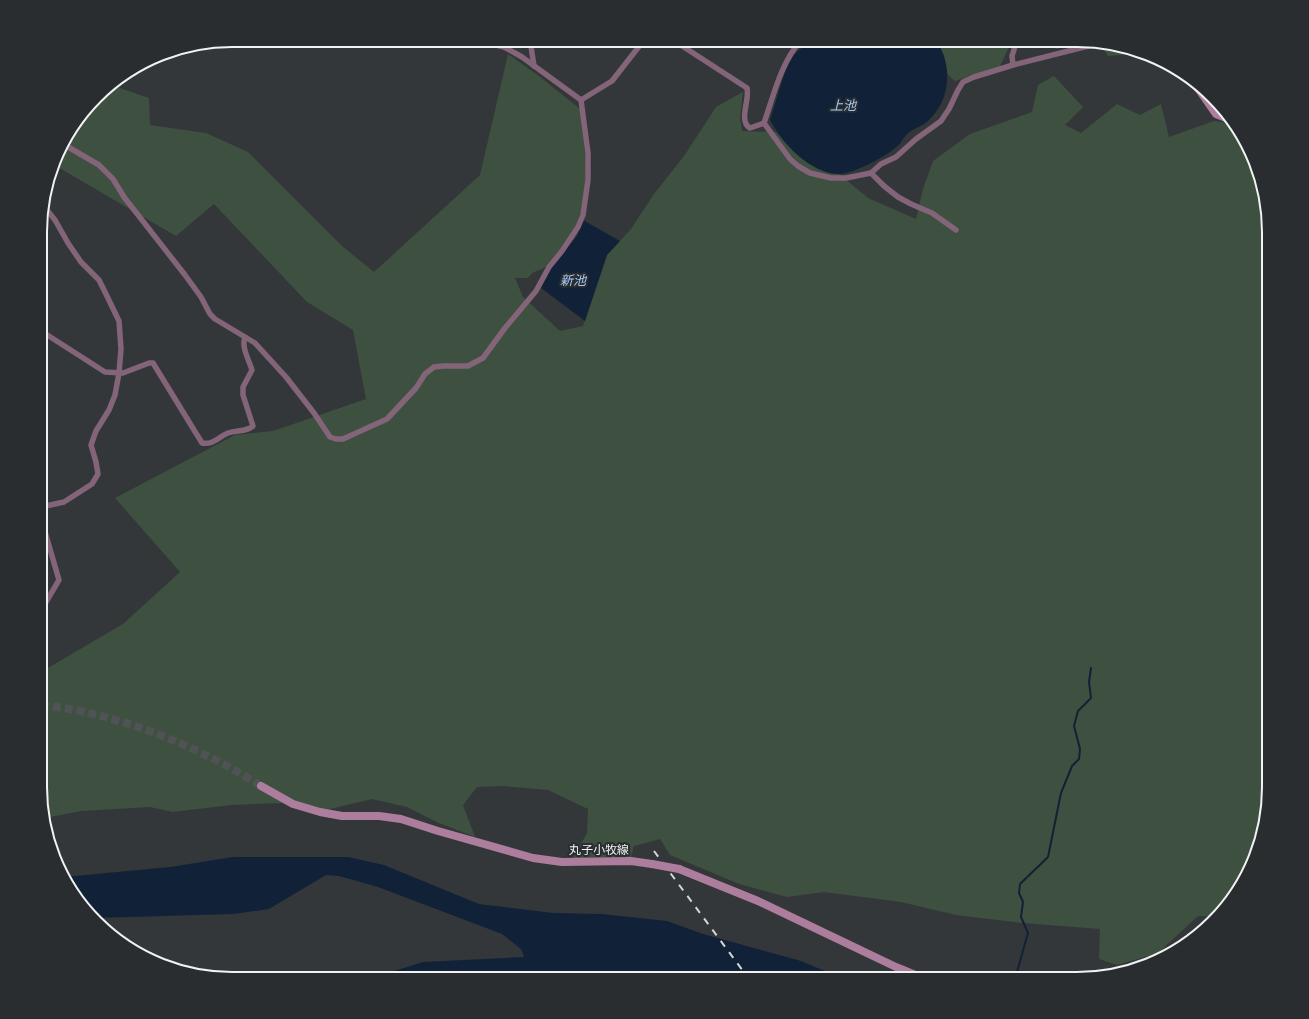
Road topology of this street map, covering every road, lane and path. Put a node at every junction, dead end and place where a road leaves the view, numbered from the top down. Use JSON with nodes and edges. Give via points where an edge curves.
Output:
{"nodes":[{"id":1,"x":504,"y":47,"type":"edge"},
{"id":2,"x":531,"y":47,"type":"edge"},
{"id":3,"x":639,"y":47,"type":"edge"},
{"id":4,"x":684,"y":47,"type":"edge"},
{"id":5,"x":796,"y":47,"type":"edge"},
{"id":6,"x":1015,"y":47,"type":"edge"},
{"id":7,"x":1084,"y":47,"type":"edge"},
{"id":8,"x":1013,"y":65,"type":"junction"},
{"id":9,"x":534,"y":66,"type":"junction"},
{"id":10,"x":1205,"y":99,"type":"edge"},
{"id":11,"x":581,"y":100,"type":"junction"},
{"id":12,"x":1222,"y":116,"type":"edge"},
{"id":13,"x":764,"y":123,"type":"junction"},
{"id":14,"x":68,"y":147,"type":"edge"},
{"id":15,"x":870,"y":173,"type":"junction"},
{"id":16,"x":48,"y":211,"type":"edge"},
{"id":17,"x":956,"y":230,"type":"dead end"},
{"id":18,"x":47,"y":335,"type":"edge"},
{"id":19,"x":244,"y":337,"type":"junction"},
{"id":20,"x":119,"y":373,"type":"junction"},
{"id":21,"x":47,"y":506,"type":"edge"},
{"id":22,"x":47,"y":539,"type":"edge"},
{"id":23,"x":47,"y":600,"type":"edge"},
{"id":24,"x":261,"y":786,"type":"tunnel mouth"},
{"id":25,"x":908,"y":972,"type":"edge"}],
"edges":[{"from":1,"to":9,"type":"street"},
{"from":2,"to":9,"type":"street"},
{"from":3,"to":11,"type":"street","via":[[612,81]]},
{"from":4,"to":13,"type":"street","via":[[747,88],[744,120],[746,126],[750,128]]},
{"from":5,"to":13,"type":"street","via":[[785,62]]},
{"from":6,"to":8,"type":"street"},
{"from":7,"to":8,"type":"street"},
{"from":8,"to":15,"type":"street","via":[[963,82],[941,121],[896,157]]},
{"from":9,"to":11,"type":"street"},
{"from":10,"to":12,"type":"street","via":[[1216,114]]},
{"from":11,"to":19,"type":"street","via":[[588,153],[588,180],[583,215],[578,227],[549,267],[536,291],[483,358],[468,366],[434,367],[387,419],[343,439],[336,439],[330,437],[286,377],[263,351]]},
{"from":13,"to":15,"type":"street","via":[[790,159],[810,172],[831,178]]},
{"from":14,"to":19,"type":"street","via":[[99,165],[113,179],[124,197],[186,275],[210,314],[215,320]]},
{"from":15,"to":17,"type":"street","via":[[898,197],[932,213]]},
{"from":16,"to":20,"type":"street","via":[[81,262],[99,280],[119,320]]},
{"from":18,"to":20,"type":"street","via":[[105,372]]},
{"from":19,"to":20,"type":"street","via":[[244,346],[252,370],[243,387],[243,395],[253,426],[250,429],[228,433],[209,444],[202,443],[153,363]]},
{"from":20,"to":21,"type":"street","via":[[115,395],[91,445],[98,474],[92,484],[64,502]]},
{"from":22,"to":23,"type":"street","via":[[59,580]]},
{"from":24,"to":25,"type":"street","name":"丸子小牧線","bridge":true,"via":[[294,804],[320,812],[342,816],[401,819],[533,858],[562,862],[631,861],[680,869],[758,901]]}]}
